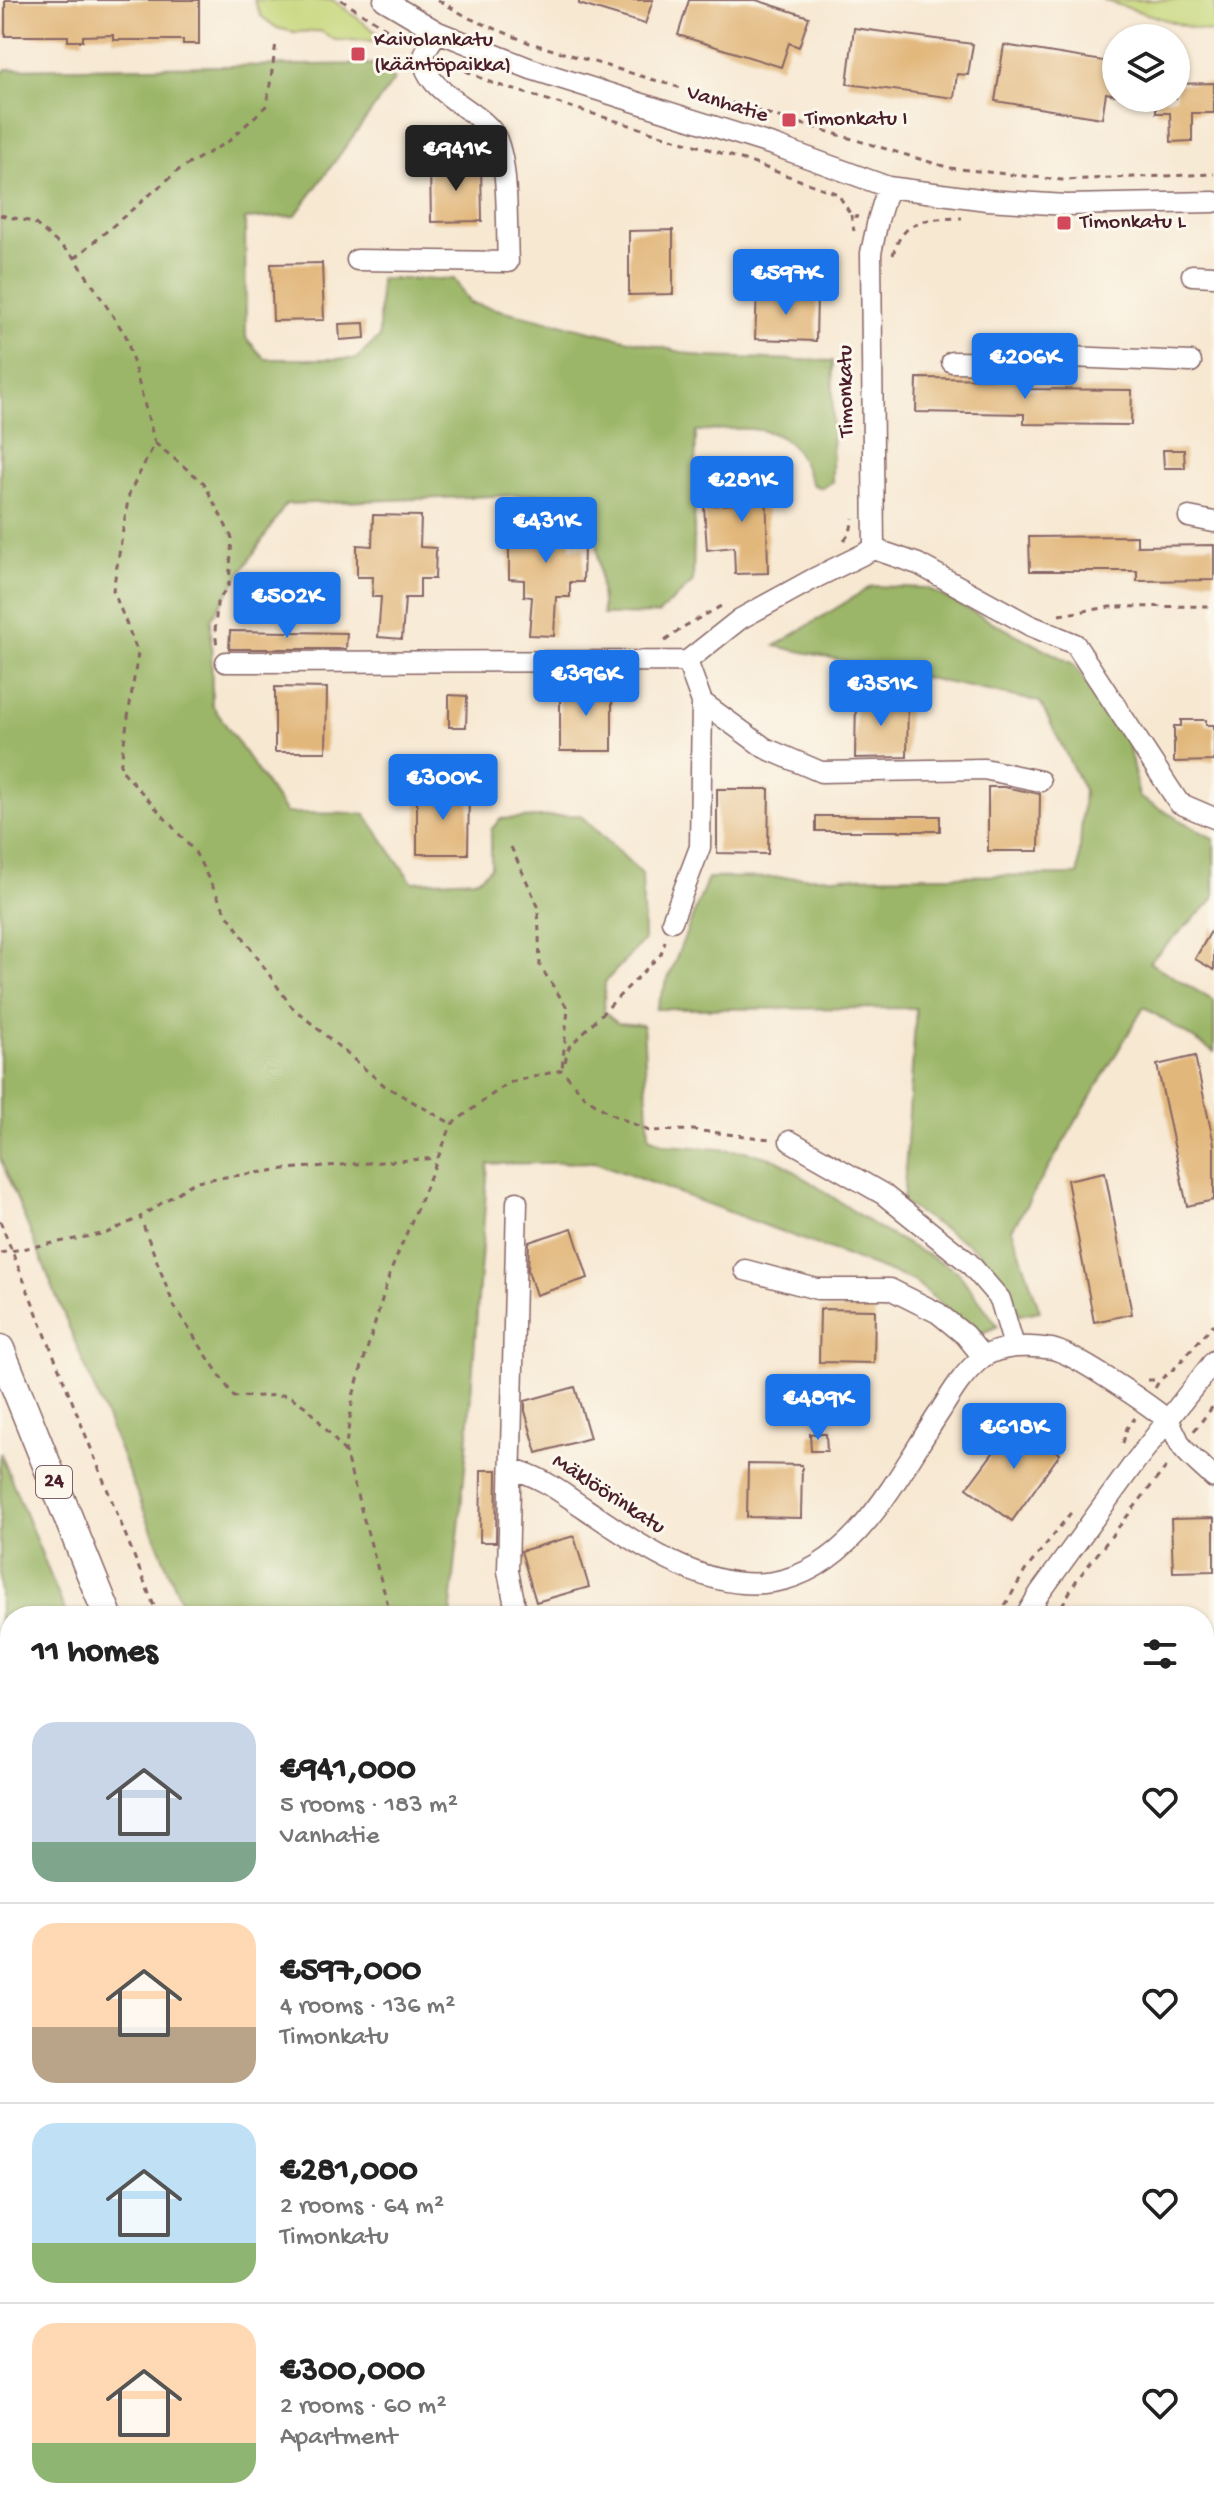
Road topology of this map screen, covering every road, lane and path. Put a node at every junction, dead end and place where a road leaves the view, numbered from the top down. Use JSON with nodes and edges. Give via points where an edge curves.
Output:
{"nodes":[{"id":1,"x":341,"y":0,"type":"edge"},
{"id":2,"x":384,"y":0,"type":"edge"},
{"id":3,"x":438,"y":0,"type":"edge"},
{"id":4,"x":438,"y":32,"type":"junction"},
{"id":5,"x":276,"y":43,"type":"dead end"},
{"id":6,"x":425,"y":53,"type":"junction"},
{"id":7,"x":1214,"y":174,"type":"edge"},
{"id":8,"x":888,"y":187,"type":"junction"},
{"id":9,"x":1214,"y":202,"type":"edge"},
{"id":10,"x":0,"y":215,"type":"edge"},
{"id":11,"x":851,"y":215,"type":"junction"},
{"id":12,"x":971,"y":218,"type":"dead end"},
{"id":13,"x":878,"y":220,"type":"junction"},
{"id":14,"x":856,"y":241,"type":"dead end"},
{"id":15,"x":75,"y":258,"type":"junction"},
{"id":16,"x":357,"y":260,"type":"dead end"},
{"id":17,"x":891,"y":267,"type":"dead end"},
{"id":18,"x":1192,"y":275,"type":"dead end"},
{"id":19,"x":1214,"y":276,"type":"edge"},
{"id":20,"x":952,"y":362,"type":"dead end"},
{"id":21,"x":1191,"y":362,"type":"dead end"},
{"id":22,"x":155,"y":443,"type":"junction"},
{"id":23,"x":855,"y":506,"type":"dead end"},
{"id":24,"x":1189,"y":517,"type":"dead end"},
{"id":25,"x":1214,"y":522,"type":"edge"},
{"id":26,"x":843,"y":542,"type":"dead end"},
{"id":27,"x":874,"y":549,"type":"junction"},
{"id":28,"x":726,"y":604,"type":"dead end"},
{"id":29,"x":1214,"y":606,"type":"edge"},
{"id":30,"x":1040,"y":629,"type":"junction"},
{"id":31,"x":656,"y":661,"type":"junction"},
{"id":32,"x":687,"y":661,"type":"junction"},
{"id":33,"x":226,"y":662,"type":"joint"},
{"id":34,"x":702,"y":702,"type":"junction"},
{"id":35,"x":1040,"y":781,"type":"dead end"},
{"id":36,"x":1214,"y":818,"type":"edge"},
{"id":37,"x":511,"y":847,"type":"dead end"},
{"id":38,"x":672,"y":921,"type":"joint"},
{"id":39,"x":562,"y":1070,"type":"junction"},
{"id":40,"x":452,"y":1124,"type":"junction"},
{"id":41,"x":790,"y":1141,"type":"joint"},
{"id":42,"x":439,"y":1158,"type":"junction"},
{"id":43,"x":517,"y":1202,"type":"dead end"},
{"id":44,"x":140,"y":1217,"type":"junction"},
{"id":45,"x":0,"y":1221,"type":"edge"},
{"id":46,"x":12,"y":1250,"type":"junction"},
{"id":47,"x":0,"y":1253,"type":"edge"},
{"id":48,"x":745,"y":1270,"type":"dead end"},
{"id":49,"x":1214,"y":1324,"type":"edge"},
{"id":50,"x":1014,"y":1346,"type":"junction"},
{"id":51,"x":0,"y":1349,"type":"edge"},
{"id":52,"x":983,"y":1357,"type":"junction"},
{"id":53,"x":1214,"y":1361,"type":"edge"},
{"id":54,"x":1144,"y":1404,"type":"junction"},
{"id":55,"x":1214,"y":1405,"type":"edge"},
{"id":56,"x":1168,"y":1420,"type":"junction"},
{"id":57,"x":1182,"y":1447,"type":"junction"},
{"id":58,"x":1119,"y":1451,"type":"dead end"},
{"id":59,"x":345,"y":1452,"type":"junction"},
{"id":60,"x":512,"y":1469,"type":"junction"},
{"id":61,"x":1214,"y":1478,"type":"edge"},
{"id":62,"x":1079,"y":1503,"type":"dead end"},
{"id":63,"x":104,"y":1606,"type":"edge"},
{"id":64,"x":154,"y":1606,"type":"edge"},
{"id":65,"x":388,"y":1606,"type":"edge"},
{"id":66,"x":515,"y":1606,"type":"edge"},
{"id":67,"x":1005,"y":1606,"type":"edge"},
{"id":68,"x":1033,"y":1606,"type":"edge"},
{"id":69,"x":1062,"y":1606,"type":"edge"}],
"edges":[{"from":1,"to":6,"type":"path"},
{"from":2,"to":4,"type":"street","name":"Vanhatie"},
{"from":3,"to":7,"type":"path","via":[[530,43],[950,168],[1062,180]]},
{"from":4,"to":6,"type":"street"},
{"from":4,"to":8,"type":"street","name":"Vanhatie","via":[[531,69]]},
{"from":5,"to":15,"type":"path","via":[[267,105],[229,141],[180,169]]},
{"from":6,"to":11,"type":"path","via":[[492,83],[838,194]]},
{"from":6,"to":16,"type":"street","via":[[433,81],[493,133],[503,162],[508,262]]},
{"from":8,"to":9,"type":"street","name":"Vanhatie","via":[[1066,205]]},
{"from":8,"to":13,"type":"street","name":"Timonkatu"},
{"from":10,"to":15,"type":"path","via":[[33,222]]},
{"from":11,"to":13,"type":"path"},
{"from":11,"to":14,"type":"path"},
{"from":12,"to":17,"type":"path","via":[[908,227],[897,240]]},
{"from":13,"to":27,"type":"street","name":"Timonkatu","via":[[871,253]]},
{"from":15,"to":22,"type":"path","via":[[126,336]]},
{"from":18,"to":19,"type":"street"},
{"from":20,"to":21,"type":"street","via":[[1070,357]]},
{"from":22,"to":33,"type":"path","via":[[204,483],[232,538],[229,584],[217,603],[215,632]]},
{"from":22,"to":40,"type":"path","via":[[129,494],[113,590],[138,653],[120,768],[195,852],[225,911],[291,1006],[385,1086]]},
{"from":23,"to":26,"type":"path"},
{"from":24,"to":25,"type":"street"},
{"from":27,"to":30,"type":"street","via":[[918,564]]},
{"from":27,"to":32,"type":"street","via":[[740,619]]},
{"from":28,"to":31,"type":"path","via":[[673,633]]},
{"from":29,"to":30,"type":"path","via":[[1064,612]]},
{"from":30,"to":36,"type":"street","via":[[1075,644],[1179,803]]},
{"from":31,"to":32,"type":"street"},
{"from":31,"to":33,"type":"street"},
{"from":32,"to":34,"type":"street"},
{"from":34,"to":35,"type":"street","via":[[765,748],[821,772],[984,769]]},
{"from":34,"to":38,"type":"street","via":[[700,847]]},
{"from":37,"to":39,"type":"path","via":[[538,906],[540,966],[568,1009]]},
{"from":38,"to":39,"type":"path","via":[[661,954],[569,1047]]},
{"from":39,"to":40,"type":"path","via":[[508,1083]]},
{"from":39,"to":41,"type":"path","via":[[585,1097],[649,1131],[693,1130]]},
{"from":40,"to":42,"type":"path"},
{"from":41,"to":50,"type":"street","via":[[883,1194],[969,1263],[1000,1299]]},
{"from":42,"to":44,"type":"path","via":[[196,1181]]},
{"from":42,"to":59,"type":"path","via":[[390,1273],[353,1396]]},
{"from":43,"to":60,"type":"street"},
{"from":44,"to":46,"type":"path","via":[[107,1233]]},
{"from":44,"to":59,"type":"path","via":[[174,1306],[234,1397],[288,1395],[309,1409]]},
{"from":45,"to":46,"type":"path"},
{"from":46,"to":47,"type":"path"},
{"from":46,"to":64,"type":"path"},
{"from":48,"to":52,"type":"street","via":[[817,1289],[890,1289],[938,1313]]},
{"from":49,"to":54,"type":"path"},
{"from":50,"to":52,"type":"street","name":"Mäklöörinkatu"},
{"from":50,"to":54,"type":"street","name":"Mäklöörinkatu","via":[[1054,1349]]},
{"from":51,"to":63,"type":"highway","number":"24"},
{"from":52,"to":60,"type":"street","name":"Mäklöörinkatu","via":[[961,1379],[870,1518],[842,1549],[806,1571],[774,1582],[743,1584],[708,1576],[650,1552],[535,1475]]},
{"from":53,"to":56,"type":"street"},
{"from":54,"to":56,"type":"street","name":"Mäklöörinkatu"},
{"from":54,"to":58,"type":"path"},
{"from":55,"to":57,"type":"path"},
{"from":56,"to":57,"type":"street"},
{"from":56,"to":68,"type":"street"},
{"from":57,"to":61,"type":"street"},
{"from":57,"to":69,"type":"path"},
{"from":59,"to":65,"type":"path"},
{"from":60,"to":66,"type":"street","via":[[508,1571]]},
{"from":62,"to":67,"type":"path","via":[[1025,1571]]}]}
